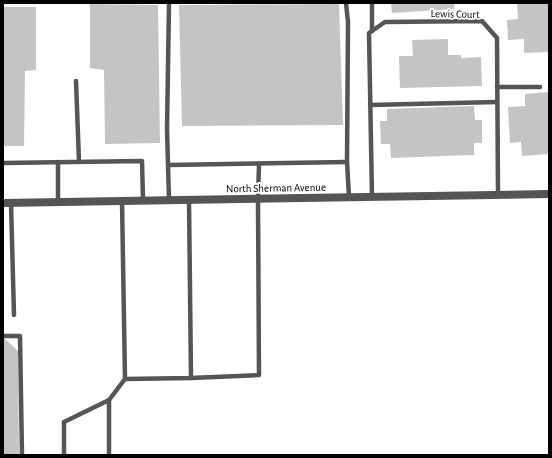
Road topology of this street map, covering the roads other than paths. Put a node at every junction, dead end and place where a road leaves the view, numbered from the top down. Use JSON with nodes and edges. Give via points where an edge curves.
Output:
{"nodes":[{"id":1,"x":169,"y":3,"type":"edge"},
{"id":2,"x":346,"y":3,"type":"edge"},
{"id":3,"x":372,"y":3,"type":"edge"},
{"id":4,"x":372,"y":31,"type":"junction"},
{"id":5,"x":76,"y":81,"type":"dead end"},
{"id":6,"x":497,"y":87,"type":"junction"},
{"id":7,"x":540,"y":88,"type":"dead end"},
{"id":8,"x":497,"y":102,"type":"junction"},
{"id":9,"x":370,"y":104,"type":"junction"},
{"id":10,"x":58,"y":162,"type":"junction"},
{"id":11,"x":79,"y":162,"type":"junction"},
{"id":12,"x":347,"y":162,"type":"junction"},
{"id":13,"x":3,"y":163,"type":"edge"},
{"id":14,"x":259,"y":164,"type":"junction"},
{"id":15,"x":168,"y":165,"type":"junction"},
{"id":16,"x":498,"y":194,"type":"junction"},
{"id":17,"x":549,"y":194,"type":"edge"},
{"id":18,"x":349,"y":197,"type":"junction"},
{"id":19,"x":372,"y":197,"type":"junction"},
{"id":20,"x":258,"y":199,"type":"junction"},
{"id":21,"x":143,"y":200,"type":"junction"},
{"id":22,"x":169,"y":200,"type":"junction"},
{"id":23,"x":189,"y":200,"type":"junction"},
{"id":24,"x":122,"y":201,"type":"junction"},
{"id":25,"x":58,"y":202,"type":"junction"},
{"id":26,"x":7,"y":203,"type":"edge"},
{"id":27,"x":14,"y":315,"type":"dead end"},
{"id":28,"x":3,"y":336,"type":"edge"},
{"id":29,"x":191,"y":378,"type":"junction"},
{"id":30,"x":125,"y":379,"type":"junction"},
{"id":31,"x":109,"y":400,"type":"junction"},
{"id":32,"x":22,"y":455,"type":"edge"},
{"id":33,"x":64,"y":455,"type":"edge"},
{"id":34,"x":109,"y":455,"type":"edge"}],
"edges":[{"from":1,"to":15,"type":"lane"},
{"from":2,"to":12,"type":"lane"},
{"from":3,"to":4,"type":"lane"},
{"from":4,"to":6,"type":"lane","name":"Lewis Court","via":[[385,22],[482,21],[497,38]]},
{"from":4,"to":9,"type":"lane","via":[[369,34]]},
{"from":5,"to":11,"type":"lane"},
{"from":6,"to":7,"type":"lane"},
{"from":6,"to":8,"type":"lane","name":"Lewis Court"},
{"from":8,"to":9,"type":"lane"},
{"from":8,"to":16,"type":"lane","name":"Lewis Court"},
{"from":9,"to":19,"type":"lane"},
{"from":10,"to":11,"type":"lane"},
{"from":10,"to":13,"type":"lane"},
{"from":10,"to":25,"type":"lane"},
{"from":11,"to":21,"type":"lane","via":[[142,161]]},
{"from":12,"to":14,"type":"lane"},
{"from":12,"to":18,"type":"lane"},
{"from":14,"to":15,"type":"lane"},
{"from":14,"to":20,"type":"lane"},
{"from":15,"to":22,"type":"lane"},
{"from":16,"to":17,"type":"street","name":"North Sherman Avenue"},
{"from":16,"to":19,"type":"street","name":"North Sherman Avenue"},
{"from":18,"to":19,"type":"street","name":"North Sherman Avenue"},
{"from":18,"to":20,"type":"street","name":"North Sherman Avenue"},
{"from":20,"to":23,"type":"street","name":"North Sherman Avenue"},
{"from":20,"to":29,"type":"lane","via":[[259,375]]},
{"from":21,"to":22,"type":"street","name":"North Sherman Avenue"},
{"from":21,"to":24,"type":"street","name":"North Sherman Avenue"},
{"from":22,"to":23,"type":"street","name":"North Sherman Avenue"},
{"from":23,"to":29,"type":"lane"},
{"from":24,"to":25,"type":"street","name":"North Sherman Avenue"},
{"from":24,"to":30,"type":"lane"},
{"from":25,"to":26,"type":"street","name":"North Sherman Avenue"},
{"from":26,"to":27,"type":"lane"},
{"from":28,"to":32,"type":"lane","via":[[20,336]]},
{"from":29,"to":30,"type":"lane"},
{"from":30,"to":31,"type":"lane"},
{"from":31,"to":33,"type":"lane","via":[[64,422]]},
{"from":31,"to":34,"type":"lane"}]}
